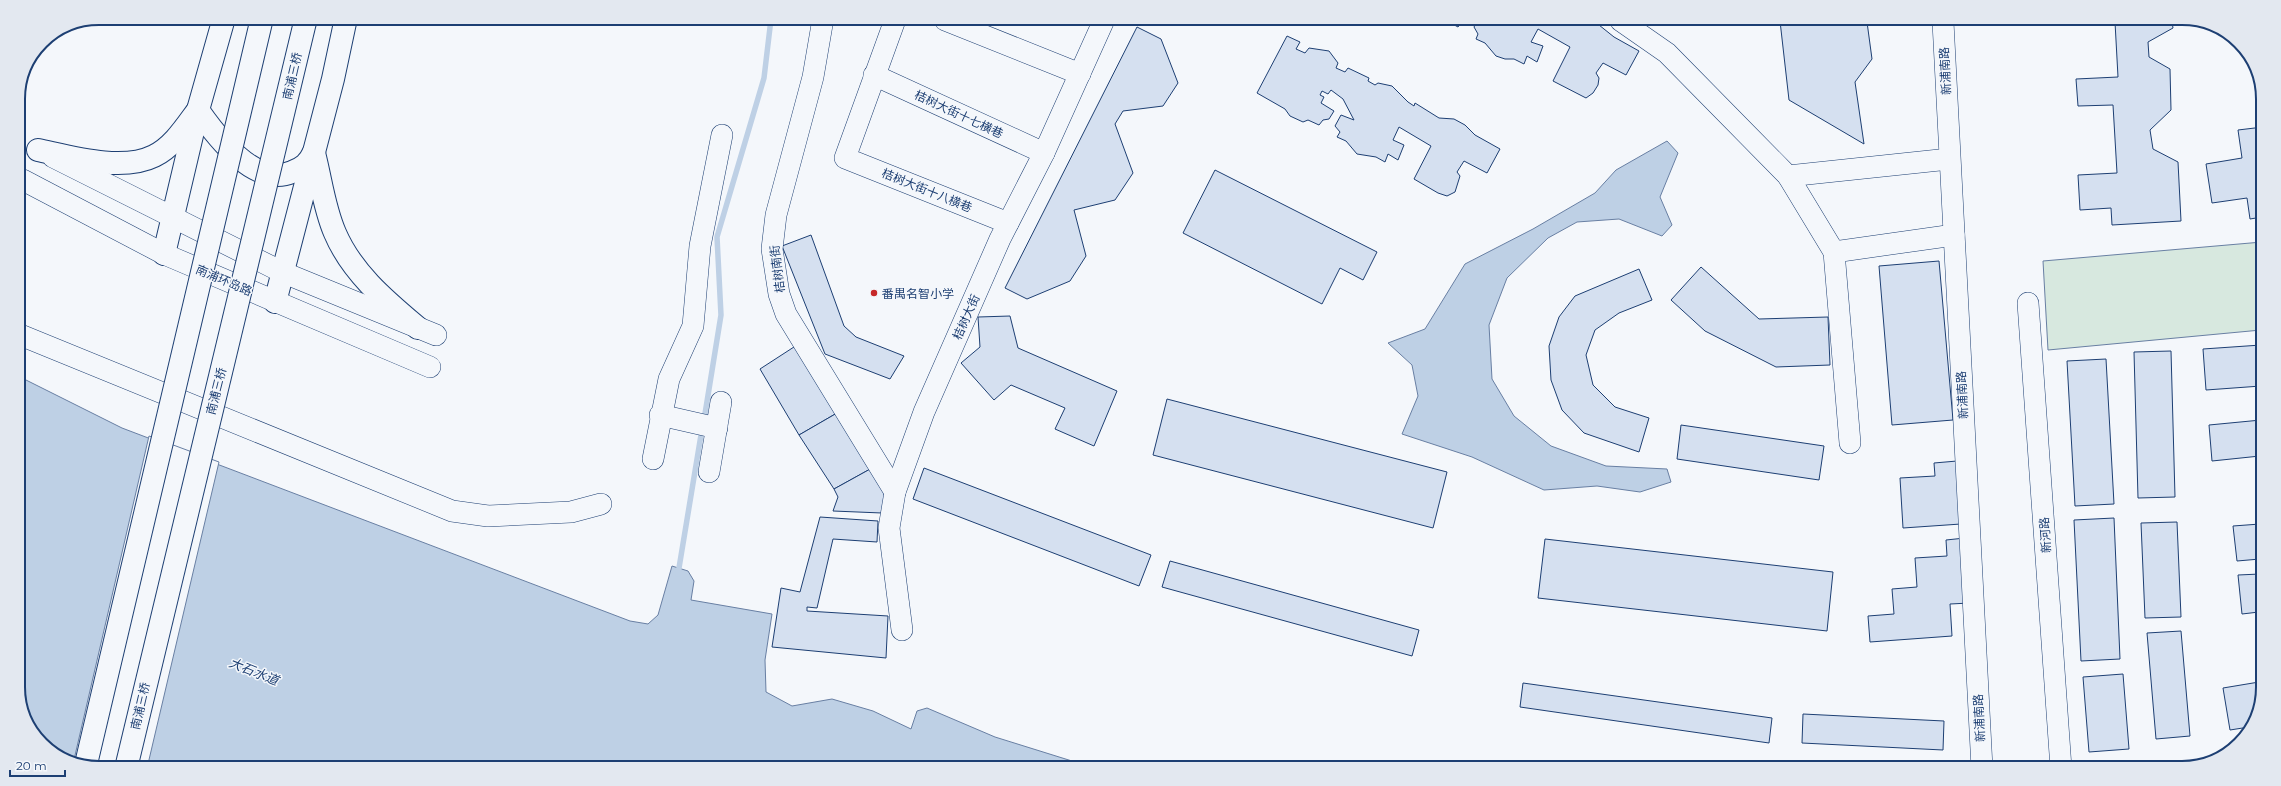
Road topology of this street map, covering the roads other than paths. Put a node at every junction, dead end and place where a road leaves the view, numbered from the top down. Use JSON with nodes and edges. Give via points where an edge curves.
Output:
{"nodes":[{"id":1,"x":222,"y":25,"type":"edge"},
{"id":2,"x":260,"y":25,"type":"edge"},
{"id":3,"x":304,"y":25,"type":"edge"},
{"id":4,"x":345,"y":25,"type":"edge"},
{"id":5,"x":823,"y":25,"type":"edge"},
{"id":6,"x":893,"y":25,"type":"edge"},
{"id":7,"x":958,"y":25,"type":"edge"},
{"id":8,"x":1102,"y":25,"type":"edge"},
{"id":9,"x":1627,"y":25,"type":"edge"},
{"id":10,"x":1943,"y":25,"type":"edge"},
{"id":11,"x":1080,"y":74,"type":"junction"},
{"id":12,"x":874,"y":75,"type":"junction"},
{"id":13,"x":198,"y":110,"type":"junction"},
{"id":14,"x":722,"y":135,"type":"dead end"},
{"id":15,"x":38,"y":150,"type":"joint"},
{"id":16,"x":314,"y":152,"type":"junction"},
{"id":17,"x":1044,"y":154,"type":"junction"},
{"id":18,"x":1949,"y":159,"type":"junction"},
{"id":19,"x":1788,"y":176,"type":"junction"},
{"id":20,"x":25,"y":181,"type":"edge"},
{"id":21,"x":173,"y":219,"type":"junction"},
{"id":22,"x":1008,"y":223,"type":"junction"},
{"id":23,"x":1954,"y":235,"type":"junction"},
{"id":24,"x":1834,"y":252,"type":"junction"},
{"id":25,"x":164,"y":254,"type":"junction"},
{"id":26,"x":282,"y":272,"type":"junction"},
{"id":27,"x":275,"y":302,"type":"junction"},
{"id":28,"x":2028,"y":303,"type":"dead end"},
{"id":29,"x":427,"y":332,"type":"joint"},
{"id":30,"x":25,"y":337,"type":"edge"},
{"id":31,"x":430,"y":367,"type":"dead end"},
{"id":32,"x":721,"y":402,"type":"dead end"},
{"id":33,"x":660,"y":415,"type":"junction"},
{"id":34,"x":717,"y":428,"type":"junction"},
{"id":35,"x":1850,"y":443,"type":"dead end"},
{"id":36,"x":653,"y":459,"type":"dead end"},
{"id":37,"x":709,"y":472,"type":"dead end"},
{"id":38,"x":895,"y":492,"type":"junction"},
{"id":39,"x":601,"y":504,"type":"dead end"},
{"id":40,"x":902,"y":630,"type":"dead end"},
{"id":41,"x":87,"y":760,"type":"edge"},
{"id":42,"x":128,"y":761,"type":"edge"},
{"id":43,"x":1982,"y":761,"type":"edge"},
{"id":44,"x":2061,"y":761,"type":"edge"}],
"edges":[{"from":1,"to":13,"type":"main road"},
{"from":2,"to":41,"type":"main road","bridge":true},
{"from":3,"to":42,"type":"main road","name":"南浦三桥","bridge":true},
{"from":4,"to":16,"type":"main road"},
{"from":5,"to":38,"type":"street","name":"桔树南街","via":[[813,77],[776,215],[772,249],[779,294],[786,314]]},
{"from":6,"to":12,"type":"street"},
{"from":7,"to":11,"type":"street"},
{"from":8,"to":11,"type":"street","name":"桔树大街"},
{"from":9,"to":19,"type":"street","via":[[1667,53]]},
{"from":10,"to":18,"type":"street","name":"新浦南路"},
{"from":11,"to":17,"type":"street","name":"桔树大街"},
{"from":12,"to":17,"type":"street","name":"桔树大街十七横巷"},
{"from":12,"to":22,"type":"street","name":"桔树大街十八横巷","via":[[845,158]]},
{"from":13,"to":15,"type":"main road","via":[[177,138],[154,156],[134,162],[104,162]]},
{"from":13,"to":16,"type":"main road","via":[[217,137],[256,169],[273,174],[288,174],[310,162]]},
{"from":13,"to":21,"type":"main road"},
{"from":14,"to":33,"type":"street","via":[[700,246],[693,326],[669,379]]},
{"from":15,"to":21,"type":"street"},
{"from":16,"to":26,"type":"main road"},
{"from":16,"to":29,"type":"main road","via":[[326,207],[334,232],[344,251],[375,291]]},
{"from":17,"to":22,"type":"street","name":"桔树大街"},
{"from":18,"to":19,"type":"street"},
{"from":18,"to":23,"type":"street","name":"新浦南路"},
{"from":19,"to":24,"type":"street"},
{"from":20,"to":25,"type":"street","name":"南浦环岛路"},
{"from":21,"to":25,"type":"main road"},
{"from":21,"to":26,"type":"street"},
{"from":22,"to":38,"type":"street","name":"桔树大街","via":[[924,412]]},
{"from":23,"to":24,"type":"street"},
{"from":23,"to":43,"type":"street","name":"新浦南路"},
{"from":24,"to":35,"type":"street"},
{"from":25,"to":27,"type":"street","name":"南浦环岛路"},
{"from":26,"to":27,"type":"main road"},
{"from":26,"to":29,"type":"street"},
{"from":27,"to":31,"type":"street","name":"南浦环岛路"},
{"from":28,"to":44,"type":"street","name":"新河路"},
{"from":30,"to":39,"type":"street","via":[[452,511],[488,516],[571,512]]},
{"from":32,"to":34,"type":"street"},
{"from":33,"to":34,"type":"street"},
{"from":33,"to":36,"type":"street"},
{"from":34,"to":37,"type":"street"},
{"from":38,"to":40,"type":"street","name":"桔树大街","via":[[889,528]]}]}
